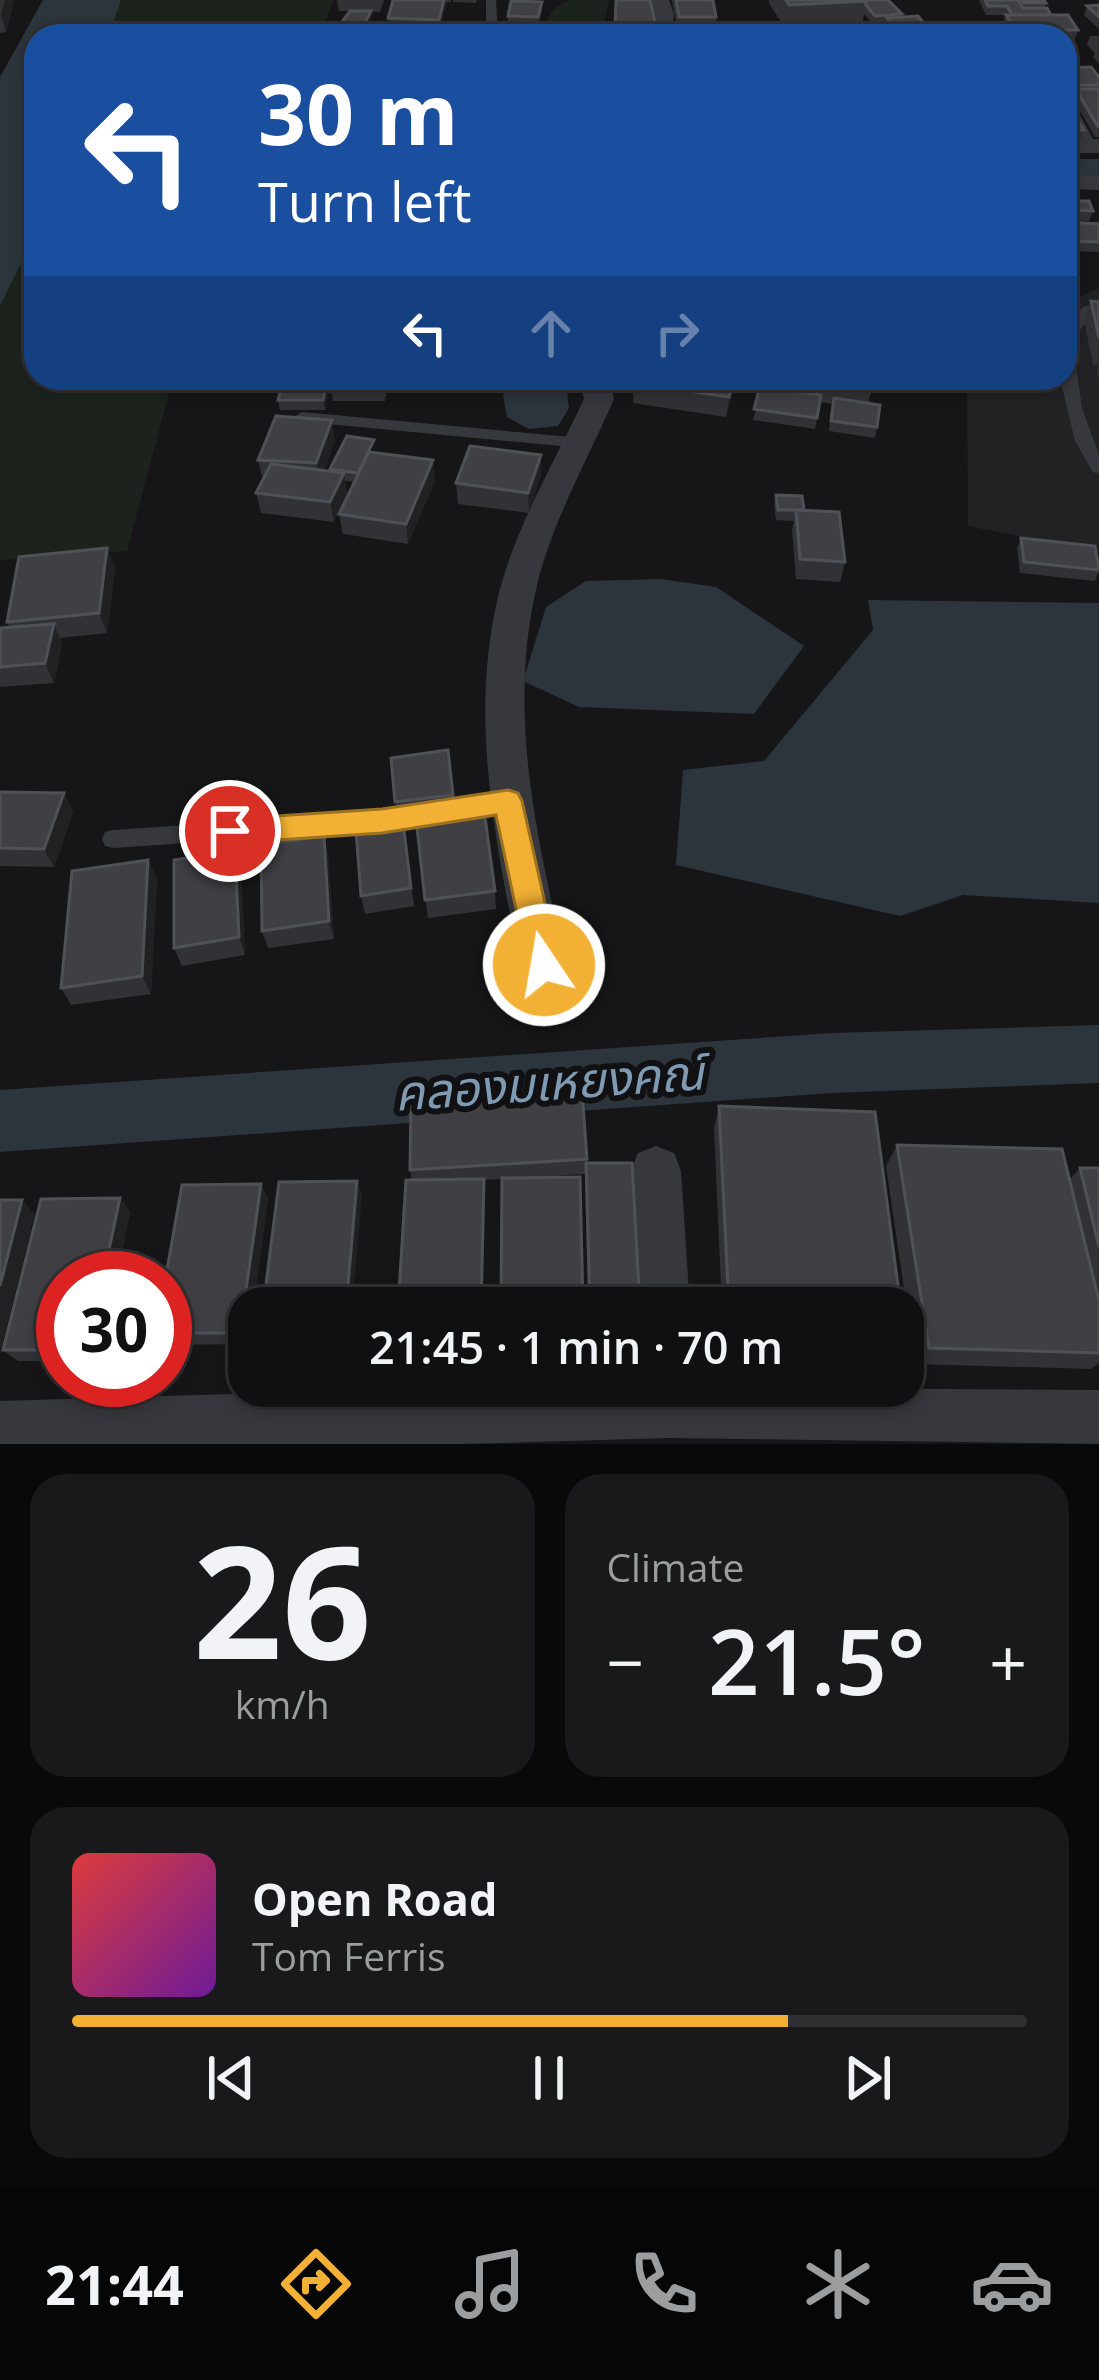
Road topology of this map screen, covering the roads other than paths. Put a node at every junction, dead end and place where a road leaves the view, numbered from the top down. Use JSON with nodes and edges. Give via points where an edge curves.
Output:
{"nodes":[{"id":1,"x":597,"y":390,"type":"edge"},
{"id":2,"x":1072,"y":390,"type":"edge"},
{"id":3,"x":302,"y":417,"type":"edge"},
{"id":4,"x":372,"y":423,"type":"junction"},
{"id":5,"x":582,"y":443,"type":"junction"},
{"id":6,"x":365,"y":447,"type":"edge"},
{"id":7,"x":1099,"y":468,"type":"edge"},
{"id":8,"x":508,"y":801,"type":"junction"},
{"id":9,"x":113,"y":839,"type":"dead end"},
{"id":10,"x":544,"y":965,"type":"dead end"},
{"id":11,"x":656,"y":1171,"type":"dead end"},
{"id":12,"x":662,"y":1287,"type":"edge"},
{"id":13,"x":668,"y":1413,"type":"edge"},
{"id":14,"x":1099,"y":1419,"type":"edge"},
{"id":15,"x":0,"y":1430,"type":"edge"},
{"id":16,"x":265,"y":1433,"type":"edge"}],
"edges":[{"from":1,"to":5,"type":"street"},
{"from":2,"to":7,"type":"lane"},
{"from":3,"to":4,"type":"lane"},
{"from":4,"to":5,"type":"lane"},
{"from":4,"to":6,"type":"lane"},
{"from":5,"to":8,"type":"street","via":[[517,593],[506,668]]},
{"from":8,"to":9,"type":"lane","via":[[382,821]]},
{"from":8,"to":10,"type":"street"},
{"from":11,"to":12,"type":"street"},
{"from":13,"to":14,"type":"street"},
{"from":13,"to":16,"type":"street"},
{"from":15,"to":16,"type":"street"}]}
